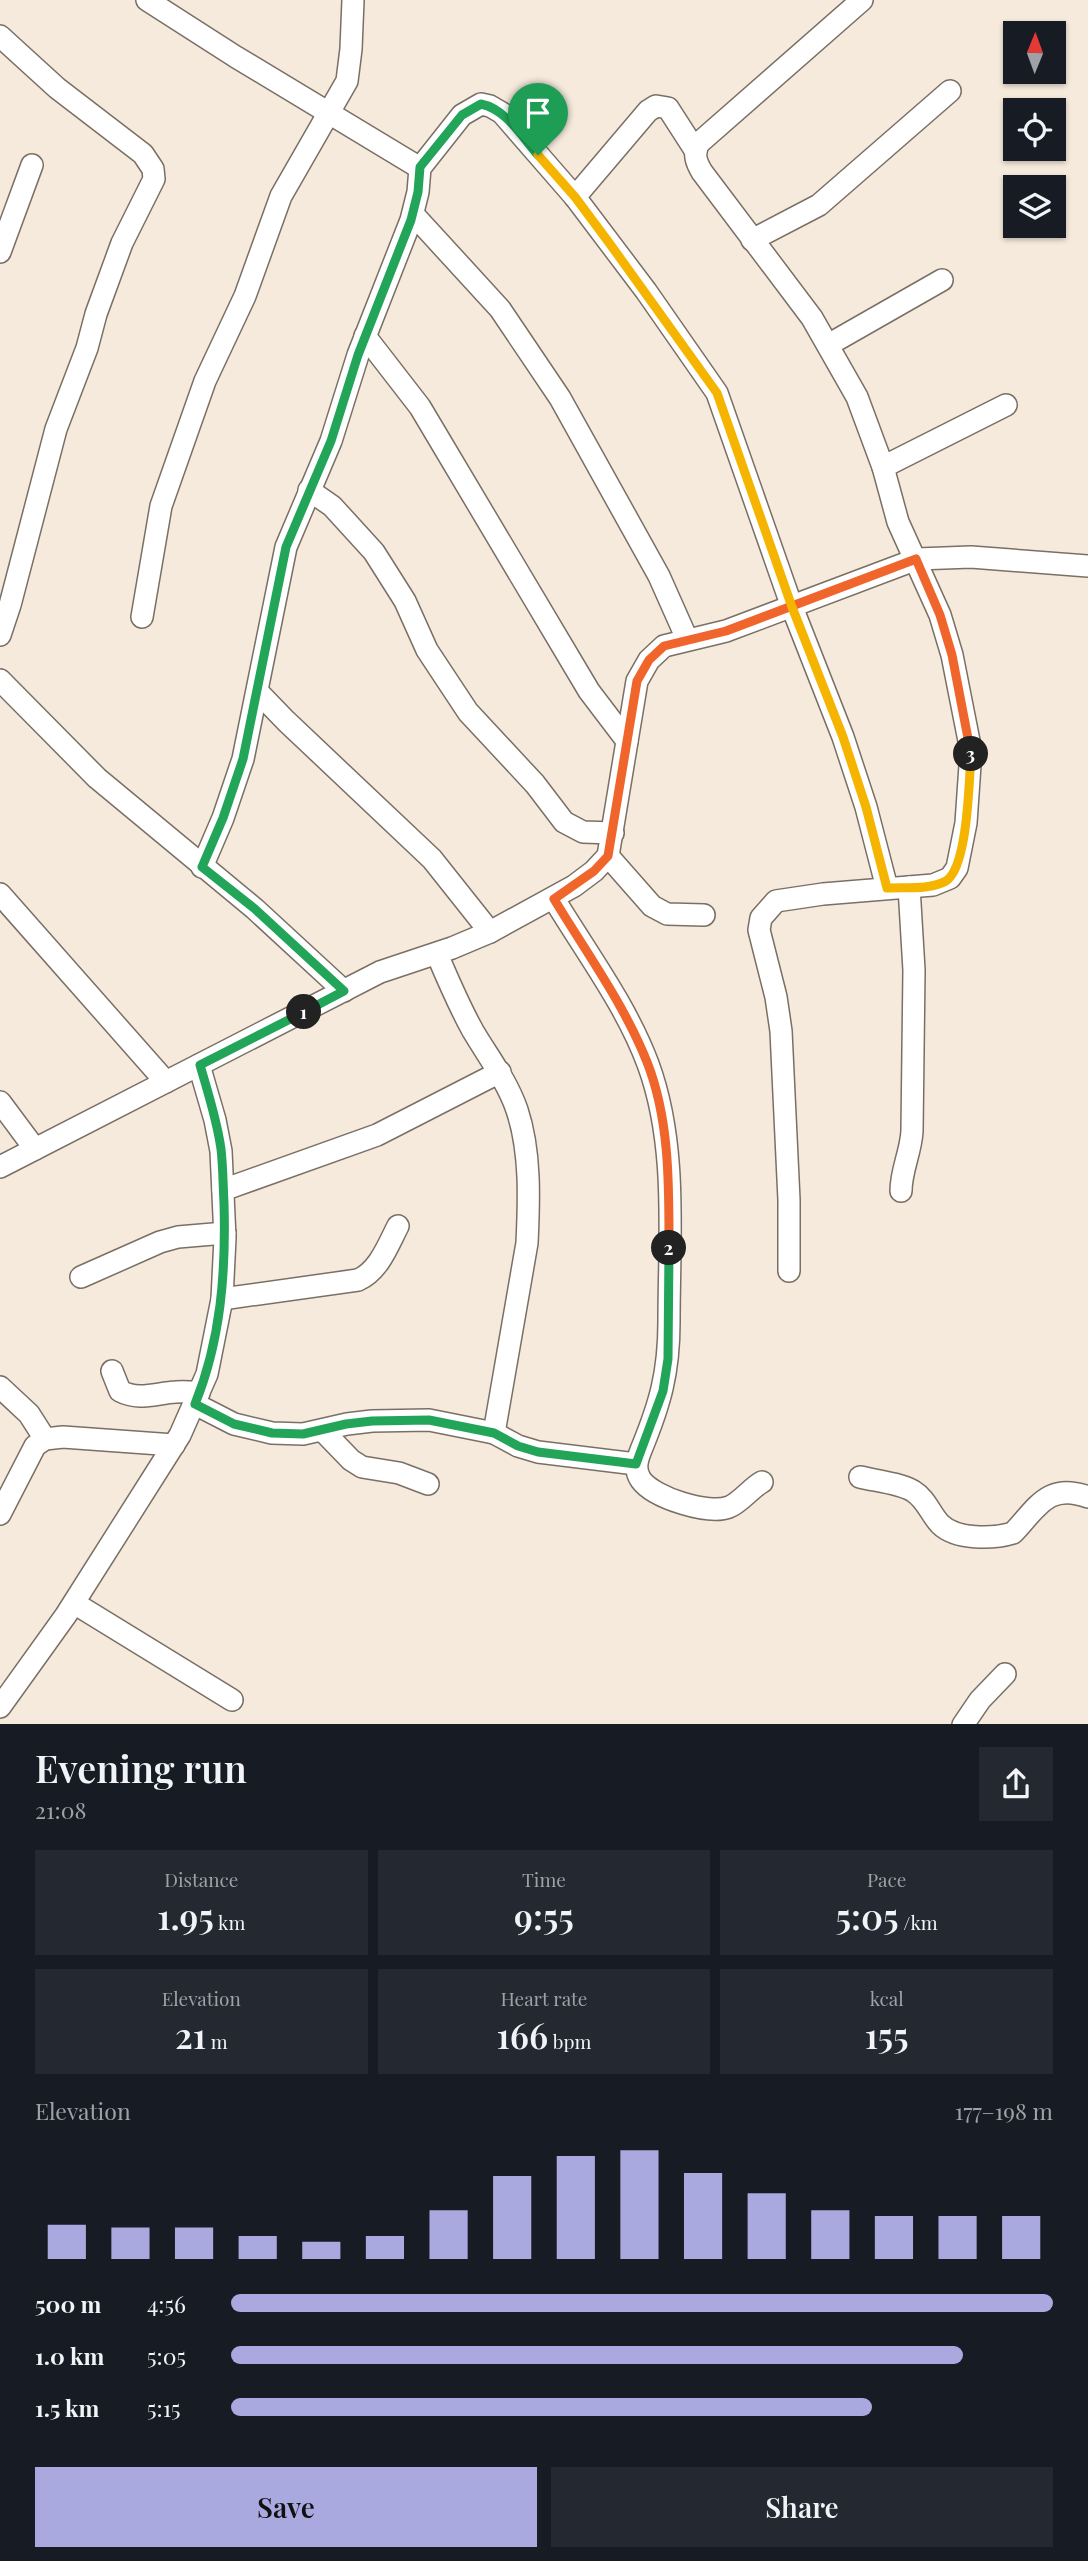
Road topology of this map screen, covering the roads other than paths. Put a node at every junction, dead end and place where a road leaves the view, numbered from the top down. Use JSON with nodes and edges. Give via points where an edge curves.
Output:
{"nodes":[{"id":1,"x":147,"y":0,"type":"edge"},
{"id":2,"x":353,"y":0,"type":"edge"},
{"id":3,"x":862,"y":0,"type":"edge"},
{"id":4,"x":0,"y":36,"type":"edge"},
{"id":5,"x":950,"y":91,"type":"dead end"},
{"id":6,"x":328,"y":112,"type":"junction"},
{"id":7,"x":695,"y":150,"type":"junction"},
{"id":8,"x":32,"y":164,"type":"dead end"},
{"id":9,"x":420,"y":167,"type":"junction"},
{"id":10,"x":575,"y":197,"type":"junction"},
{"id":11,"x":413,"y":214,"type":"junction"},
{"id":12,"x":752,"y":240,"type":"junction"},
{"id":13,"x":0,"y":252,"type":"edge"},
{"id":14,"x":942,"y":280,"type":"dead end"},
{"id":15,"x":365,"y":336,"type":"junction"},
{"id":16,"x":828,"y":345,"type":"junction"},
{"id":17,"x":1006,"y":405,"type":"dead end"},
{"id":18,"x":883,"y":467,"type":"junction"},
{"id":19,"x":309,"y":490,"type":"junction"},
{"id":20,"x":916,"y":559,"type":"junction"},
{"id":21,"x":1088,"y":566,"type":"edge"},
{"id":22,"x":792,"y":607,"type":"junction"},
{"id":23,"x":142,"y":617,"type":"dead end"},
{"id":24,"x":0,"y":635,"type":"edge"},
{"id":25,"x":687,"y":639,"type":"junction"},
{"id":26,"x":0,"y":680,"type":"edge"},
{"id":27,"x":258,"y":692,"type":"junction"},
{"id":28,"x":627,"y":741,"type":"junction"},
{"id":29,"x":613,"y":834,"type":"junction"},
{"id":30,"x":608,"y":856,"type":"junction"},
{"id":31,"x":202,"y":867,"type":"junction"},
{"id":32,"x":908,"y":887,"type":"junction"},
{"id":33,"x":887,"y":888,"type":"junction"},
{"id":34,"x":0,"y":894,"type":"edge"},
{"id":35,"x":554,"y":899,"type":"junction"},
{"id":36,"x":704,"y":915,"type":"dead end"},
{"id":37,"x":490,"y":932,"type":"junction"},
{"id":38,"x":436,"y":954,"type":"junction"},
{"id":39,"x":344,"y":991,"type":"junction"},
{"id":40,"x":200,"y":1065,"type":"junction"},
{"id":41,"x":500,"y":1072,"type":"junction"},
{"id":42,"x":166,"y":1082,"type":"junction"},
{"id":43,"x":0,"y":1102,"type":"edge"},
{"id":44,"x":35,"y":1149,"type":"junction"},
{"id":45,"x":0,"y":1167,"type":"edge"},
{"id":46,"x":223,"y":1190,"type":"junction"},
{"id":47,"x":901,"y":1191,"type":"dead end"},
{"id":48,"x":398,"y":1226,"type":"dead end"},
{"id":49,"x":225,"y":1233,"type":"junction"},
{"id":50,"x":789,"y":1271,"type":"dead end"},
{"id":51,"x":81,"y":1277,"type":"dead end"},
{"id":52,"x":222,"y":1299,"type":"junction"},
{"id":53,"x":112,"y":1371,"type":"dead end"},
{"id":54,"x":0,"y":1387,"type":"edge"},
{"id":55,"x":197,"y":1399,"type":"junction"},
{"id":56,"x":323,"y":1431,"type":"junction"},
{"id":57,"x":494,"y":1433,"type":"junction"},
{"id":58,"x":45,"y":1439,"type":"junction"},
{"id":59,"x":174,"y":1445,"type":"junction"},
{"id":60,"x":636,"y":1464,"type":"junction"},
{"id":61,"x":860,"y":1477,"type":"dead end"},
{"id":62,"x":762,"y":1482,"type":"dead end"},
{"id":63,"x":428,"y":1484,"type":"dead end"},
{"id":64,"x":1088,"y":1497,"type":"edge"},
{"id":65,"x":0,"y":1514,"type":"edge"},
{"id":66,"x":74,"y":1603,"type":"junction"},
{"id":67,"x":1005,"y":1674,"type":"dead end"},
{"id":68,"x":232,"y":1700,"type":"dead end"},
{"id":69,"x":0,"y":1707,"type":"edge"},
{"id":70,"x":963,"y":1724,"type":"edge"}],
"edges":[{"from":1,"to":6,"type":"street"},
{"from":2,"to":6,"type":"street","via":[[347,81]]},
{"from":3,"to":7,"type":"street"},
{"from":4,"to":24,"type":"street","via":[[57,88],[144,154],[154,179],[122,243],[56,429]]},
{"from":5,"to":12,"type":"street","via":[[819,205]]},
{"from":6,"to":9,"type":"street"},
{"from":6,"to":23,"type":"street","via":[[281,196],[244,296],[205,381],[161,506]]},
{"from":7,"to":10,"type":"street","via":[[668,108],[656,106]]},
{"from":7,"to":12,"type":"street","via":[[702,172]]},
{"from":8,"to":13,"type":"street"},
{"from":9,"to":10,"type":"street","via":[[462,115],[481,104],[502,113]]},
{"from":9,"to":11,"type":"street"},
{"from":10,"to":22,"type":"street","via":[[717,393]]},
{"from":11,"to":15,"type":"street"},
{"from":11,"to":25,"type":"street","via":[[500,309],[560,398],[659,576]]},
{"from":12,"to":16,"type":"street"},
{"from":14,"to":16,"type":"street"},
{"from":15,"to":19,"type":"street","via":[[331,441]]},
{"from":15,"to":28,"type":"street","via":[[420,407],[589,691]]},
{"from":16,"to":18,"type":"street","via":[[857,397]]},
{"from":17,"to":18,"type":"street"},
{"from":18,"to":20,"type":"street","via":[[898,522]]},
{"from":19,"to":27,"type":"street","via":[[286,547]]},
{"from":19,"to":29,"type":"street","via":[[332,506],[374,552],[405,601],[427,650],[468,712],[564,822],[583,832]]},
{"from":20,"to":21,"type":"street","via":[[971,557]]},
{"from":20,"to":22,"type":"street"},
{"from":20,"to":32,"type":"street","via":[[952,655],[971,751],[966,823],[957,868],[943,882]]},
{"from":22,"to":25,"type":"street","via":[[726,631]]},
{"from":22,"to":33,"type":"street","via":[[855,772]]},
{"from":25,"to":28,"type":"street","via":[[664,646],[645,666],[637,681]]},
{"from":26,"to":31,"type":"street","via":[[97,778]]},
{"from":27,"to":31,"type":"street","via":[[234,789]]},
{"from":27,"to":37,"type":"street","via":[[432,859]]},
{"from":28,"to":29,"type":"street"},
{"from":29,"to":30,"type":"street"},
{"from":30,"to":35,"type":"street"},
{"from":30,"to":36,"type":"street","via":[[652,906],[667,914]]},
{"from":31,"to":39,"type":"street"},
{"from":32,"to":33,"type":"street"},
{"from":32,"to":47,"type":"street","via":[[914,970],[912,1131]]},
{"from":33,"to":50,"type":"street","via":[[776,901],[761,918],[759,930],[781,1031]]},
{"from":34,"to":42,"type":"street"},
{"from":35,"to":37,"type":"street"},
{"from":35,"to":60,"type":"street","via":[[643,1052],[663,1124],[669,1207],[668,1359],[663,1391]]},
{"from":37,"to":38,"type":"street"},
{"from":38,"to":39,"type":"street","via":[[380,972]]},
{"from":38,"to":41,"type":"street","via":[[473,1030]]},
{"from":39,"to":40,"type":"street"},
{"from":40,"to":42,"type":"street"},
{"from":40,"to":46,"type":"street","via":[[221,1151]]},
{"from":41,"to":46,"type":"street","via":[[377,1135]]},
{"from":41,"to":57,"type":"street","via":[[523,1133],[529,1215]]},
{"from":42,"to":44,"type":"street"},
{"from":43,"to":44,"type":"street"},
{"from":44,"to":45,"type":"street"},
{"from":46,"to":49,"type":"street"},
{"from":48,"to":52,"type":"street","via":[[375,1267],[358,1280]]},
{"from":49,"to":51,"type":"street","via":[[160,1242]]},
{"from":49,"to":52,"type":"street"},
{"from":52,"to":55,"type":"street","via":[[207,1374]]},
{"from":53,"to":55,"type":"street","via":[[120,1391],[127,1395],[179,1391]]},
{"from":54,"to":58,"type":"street","via":[[29,1414]]},
{"from":55,"to":56,"type":"street","via":[[234,1424],[272,1433]]},
{"from":55,"to":59,"type":"street"},
{"from":56,"to":57,"type":"street","via":[[346,1424],[429,1420]]},
{"from":56,"to":63,"type":"street","via":[[362,1467],[400,1473]]},
{"from":57,"to":60,"type":"street","via":[[538,1452]]},
{"from":58,"to":59,"type":"street"},
{"from":58,"to":65,"type":"street","via":[[35,1446]]},
{"from":59,"to":66,"type":"street"},
{"from":60,"to":62,"type":"street","via":[[641,1480],[662,1496],[716,1510],[733,1505]]},
{"from":61,"to":64,"type":"street","via":[[911,1490],[948,1530],[978,1536],[1013,1533],[1034,1508],[1054,1494],[1072,1492]]},
{"from":66,"to":68,"type":"street"},
{"from":66,"to":69,"type":"street"},
{"from":67,"to":70,"type":"street"}]}
